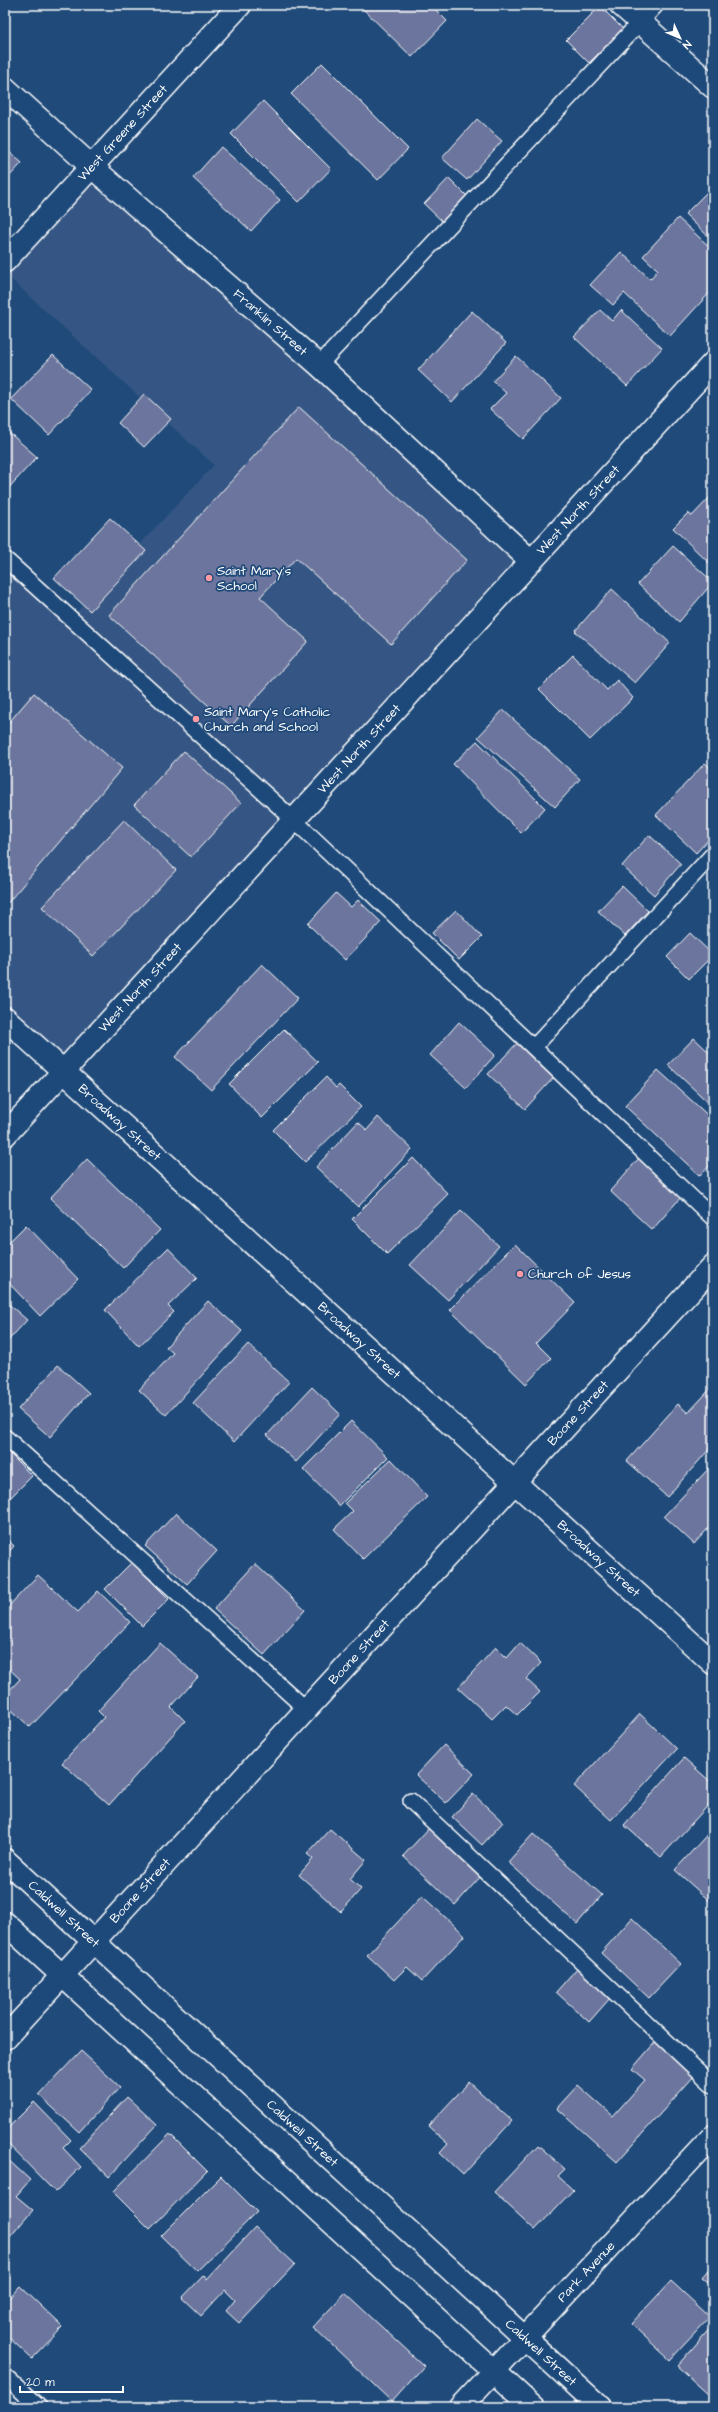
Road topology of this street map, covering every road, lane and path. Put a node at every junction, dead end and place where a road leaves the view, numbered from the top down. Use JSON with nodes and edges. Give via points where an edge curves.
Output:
{"nodes":[{"id":1,"x":240,"y":5,"type":"edge"},
{"id":2,"x":621,"y":5,"type":"edge"},
{"id":3,"x":656,"y":5,"type":"edge"},
{"id":4,"x":640,"y":22,"type":"junction"},
{"id":5,"x":713,"y":87,"type":"edge"},
{"id":6,"x":5,"y":88,"type":"edge"},
{"id":7,"x":92,"y":166,"type":"junction"},
{"id":8,"x":5,"y":261,"type":"edge"},
{"id":9,"x":713,"y":363,"type":"edge"},
{"id":10,"x":319,"y":365,"type":"junction"},
{"id":11,"x":5,"y":559,"type":"edge"},
{"id":12,"x":531,"y":561,"type":"junction"},
{"id":13,"x":294,"y":820,"type":"junction"},
{"id":14,"x":713,"y":854,"type":"edge"},
{"id":15,"x":5,"y":1018,"type":"edge"},
{"id":16,"x":534,"y":1047,"type":"junction"},
{"id":17,"x":63,"y":1072,"type":"junction"},
{"id":18,"x":5,"y":1135,"type":"edge"},
{"id":19,"x":713,"y":1218,"type":"edge"},
{"id":20,"x":713,"y":1266,"type":"edge"},
{"id":21,"x":5,"y":1437,"type":"edge"},
{"id":22,"x":514,"y":1482,"type":"junction"},
{"id":23,"x":713,"y":1663,"type":"edge"},
{"id":24,"x":306,"y":1709,"type":"junction"},
{"id":25,"x":411,"y":1801,"type":"dead end"},
{"id":26,"x":5,"y":1860,"type":"edge"},
{"id":27,"x":5,"y":1923,"type":"edge"},
{"id":28,"x":94,"y":1942,"type":"junction"},
{"id":29,"x":63,"y":1976,"type":"junction"},
{"id":30,"x":5,"y":2038,"type":"edge"},
{"id":31,"x":713,"y":2085,"type":"edge"},
{"id":32,"x":713,"y":2136,"type":"edge"},
{"id":33,"x":524,"y":2338,"type":"junction"},
{"id":34,"x":492,"y":2371,"type":"junction"},
{"id":35,"x":5,"y":2376,"type":"edge"},
{"id":36,"x":39,"y":2407,"type":"edge"},
{"id":37,"x":460,"y":2407,"type":"edge"},
{"id":38,"x":533,"y":2407,"type":"edge"},
{"id":39,"x":600,"y":2407,"type":"edge"}],
"edges":[{"from":1,"to":7,"type":"street","name":"West Greene Street"},
{"from":2,"to":4,"type":"street"},
{"from":3,"to":4,"type":"lane"},
{"from":4,"to":5,"type":"street"},
{"from":4,"to":10,"type":"lane"},
{"from":6,"to":7,"type":"street","name":"Franklin Street"},
{"from":7,"to":8,"type":"street","name":"West Greene Street"},
{"from":7,"to":10,"type":"street","name":"Franklin Street"},
{"from":9,"to":12,"type":"street","name":"West North Street"},
{"from":10,"to":12,"type":"street","name":"Franklin Street"},
{"from":11,"to":13,"type":"lane"},
{"from":12,"to":13,"type":"street","name":"West North Street"},
{"from":13,"to":16,"type":"lane"},
{"from":13,"to":17,"type":"street","name":"West North Street"},
{"from":14,"to":16,"type":"lane"},
{"from":15,"to":17,"type":"street","name":"Broadway Street"},
{"from":16,"to":19,"type":"lane"},
{"from":17,"to":18,"type":"street","name":"West North Street"},
{"from":17,"to":22,"type":"street","name":"Broadway Street"},
{"from":20,"to":22,"type":"street","name":"Boone Street"},
{"from":21,"to":24,"type":"lane"},
{"from":22,"to":23,"type":"street","name":"Broadway Street"},
{"from":22,"to":24,"type":"street","name":"Boone Street"},
{"from":24,"to":28,"type":"street","name":"Boone Street"},
{"from":25,"to":31,"type":"lane"},
{"from":26,"to":28,"type":"street","name":"Caldwell Street"},
{"from":27,"to":29,"type":"street"},
{"from":28,"to":29,"type":"street","name":"Boone Street"},
{"from":28,"to":33,"type":"street","name":"Caldwell Street"},
{"from":29,"to":30,"type":"street","name":"Boone Street"},
{"from":29,"to":34,"type":"street"},
{"from":32,"to":33,"type":"street","name":"Park Avenue"},
{"from":33,"to":34,"type":"street","name":"Park Avenue"},
{"from":33,"to":39,"type":"street","name":"Caldwell Street"},
{"from":34,"to":37,"type":"street","name":"Park Avenue"},
{"from":34,"to":38,"type":"street"},
{"from":35,"to":36,"type":"lane"}]}
